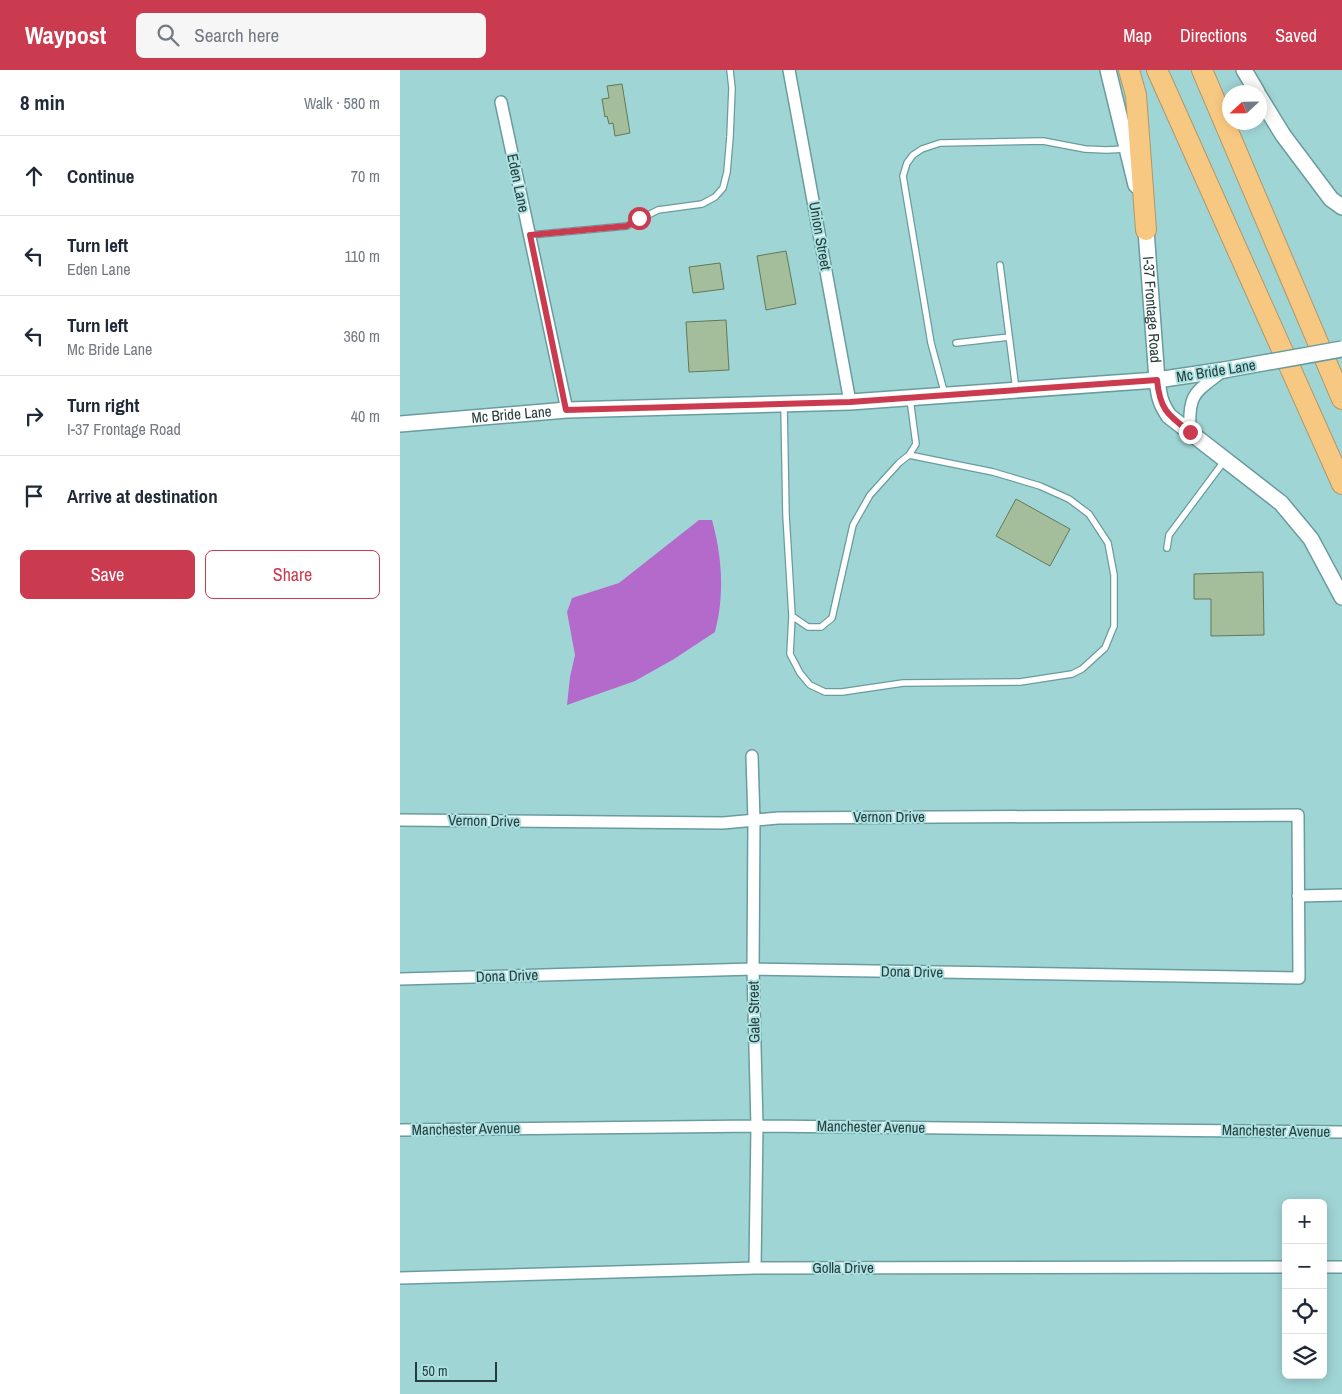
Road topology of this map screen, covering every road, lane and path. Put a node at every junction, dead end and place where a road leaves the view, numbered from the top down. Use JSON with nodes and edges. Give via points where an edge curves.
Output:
{"nodes":[{"id":1,"x":730,"y":70,"type":"edge"},
{"id":2,"x":789,"y":70,"type":"edge"},
{"id":3,"x":1108,"y":70,"type":"edge"},
{"id":4,"x":1129,"y":70,"type":"edge"},
{"id":5,"x":1157,"y":70,"type":"edge"},
{"id":6,"x":1202,"y":70,"type":"edge"},
{"id":7,"x":1244,"y":70,"type":"edge"},
{"id":8,"x":1253,"y":85,"type":"edge"},
{"id":9,"x":501,"y":102,"type":"dead end"},
{"id":10,"x":1267,"y":108,"type":"edge"},
{"id":11,"x":1128,"y":149,"type":"junction"},
{"id":12,"x":1342,"y":207,"type":"edge"},
{"id":13,"x":1146,"y":230,"type":"junction"},
{"id":14,"x":530,"y":235,"type":"junction"},
{"id":15,"x":1000,"y":265,"type":"dead end"},
{"id":16,"x":1009,"y":337,"type":"junction"},
{"id":17,"x":956,"y":342,"type":"dead end"},
{"id":18,"x":1342,"y":349,"type":"edge"},
{"id":19,"x":1224,"y":370,"type":"junction"},
{"id":20,"x":1157,"y":380,"type":"junction"},
{"id":21,"x":1016,"y":390,"type":"junction"},
{"id":22,"x":945,"y":394,"type":"junction"},
{"id":23,"x":910,"y":397,"type":"junction"},
{"id":24,"x":1342,"y":399,"type":"edge"},
{"id":25,"x":850,"y":402,"type":"junction"},
{"id":26,"x":784,"y":404,"type":"junction"},
{"id":27,"x":566,"y":410,"type":"junction"},
{"id":28,"x":400,"y":424,"type":"edge"},
{"id":29,"x":1190,"y":432,"type":"junction"},
{"id":30,"x":909,"y":455,"type":"junction"},
{"id":31,"x":1225,"y":460,"type":"junction"},
{"id":32,"x":1342,"y":484,"type":"edge"},
{"id":33,"x":1167,"y":548,"type":"dead end"},
{"id":34,"x":1342,"y":597,"type":"edge"},
{"id":35,"x":792,"y":616,"type":"junction"},
{"id":36,"x":752,"y":756,"type":"dead end"},
{"id":37,"x":400,"y":820,"type":"edge"},
{"id":38,"x":754,"y":820,"type":"junction"},
{"id":39,"x":1342,"y":895,"type":"edge"},
{"id":40,"x":1298,"y":896,"type":"junction"},
{"id":41,"x":753,"y":970,"type":"junction"},
{"id":42,"x":400,"y":979,"type":"edge"},
{"id":43,"x":757,"y":1126,"type":"junction"},
{"id":44,"x":400,"y":1130,"type":"edge"},
{"id":45,"x":1342,"y":1132,"type":"edge"},
{"id":46,"x":1282,"y":1267,"type":"edge"},
{"id":47,"x":1327,"y":1267,"type":"edge"},
{"id":48,"x":1342,"y":1267,"type":"edge"},
{"id":49,"x":755,"y":1268,"type":"junction"},
{"id":50,"x":400,"y":1278,"type":"edge"}],
"edges":[{"from":1,"to":14,"type":"lane","via":[[728,163],[723,188],[715,197],[702,204],[658,210],[627,226]]},
{"from":2,"to":25,"type":"street","name":"Union Street"},
{"from":3,"to":11,"type":"street","name":"I-37 Frontage Road"},
{"from":4,"to":13,"type":"highway","via":[[1136,95]]},
{"from":5,"to":32,"type":"highway"},
{"from":6,"to":24,"type":"highway"},
{"from":7,"to":8,"type":"street"},
{"from":9,"to":14,"type":"street","name":"Eden Lane"},
{"from":10,"to":12,"type":"street","via":[[1331,199]]},
{"from":11,"to":13,"type":"street","name":"I-37 Frontage Road"},
{"from":11,"to":22,"type":"lane","via":[[1106,150],[1043,141],[940,143],[922,149],[907,163],[903,176],[931,343]]},
{"from":13,"to":20,"type":"street","name":"I-37 Frontage Road"},
{"from":14,"to":27,"type":"street","name":"Eden Lane"},
{"from":15,"to":16,"type":"lane"},
{"from":16,"to":17,"type":"lane"},
{"from":16,"to":21,"type":"lane"},
{"from":18,"to":19,"type":"street","name":"Mc Bride Lane","bridge":true},
{"from":19,"to":20,"type":"street","name":"Mc Bride Lane"},
{"from":19,"to":29,"type":"street","via":[[1191,400]]},
{"from":20,"to":21,"type":"street","name":"Mc Bride Lane"},
{"from":20,"to":29,"type":"street","name":"I-37 Frontage Road","via":[[1162,406],[1169,416]]},
{"from":21,"to":22,"type":"street","name":"Mc Bride Lane"},
{"from":22,"to":23,"type":"street","name":"Mc Bride Lane"},
{"from":23,"to":25,"type":"street","name":"Mc Bride Lane"},
{"from":23,"to":30,"type":"lane","via":[[916,444]]},
{"from":25,"to":26,"type":"street","name":"Mc Bride Lane"},
{"from":26,"to":27,"type":"street","name":"Mc Bride Lane"},
{"from":26,"to":35,"type":"lane"},
{"from":27,"to":28,"type":"street","name":"Mc Bride Lane"},
{"from":29,"to":31,"type":"street","name":"I-37 Frontage Road"},
{"from":30,"to":35,"type":"lane","via":[[870,494],[853,525],[832,618],[821,627],[808,627]]},
{"from":30,"to":35,"type":"lane","via":[[993,472],[1040,486],[1069,499],[1089,514],[1108,544],[1114,575],[1114,626],[1105,648],[1072,674],[1020,682],[903,683],[824,692],[810,685],[790,654]]},
{"from":31,"to":33,"type":"lane","via":[[1169,535]]},
{"from":31,"to":34,"type":"street","name":"I-37 Frontage Road","via":[[1281,503],[1311,540]]},
{"from":36,"to":38,"type":"street","name":"Gale Street"},
{"from":37,"to":38,"type":"street","name":"Vernon Drive","via":[[723,823]]},
{"from":38,"to":40,"type":"street","name":"Vernon Drive","via":[[1298,815]]},
{"from":38,"to":41,"type":"street","name":"Gale Street"},
{"from":39,"to":40,"type":"street"},
{"from":40,"to":41,"type":"street","name":"Dona Drive","via":[[1299,978]]},
{"from":41,"to":42,"type":"street","name":"Dona Drive"},
{"from":41,"to":43,"type":"street","name":"Gale Street"},
{"from":43,"to":44,"type":"street","name":"Manchester Avenue"},
{"from":43,"to":45,"type":"street","name":"Manchester Avenue"},
{"from":43,"to":49,"type":"street","name":"Gale Street"},
{"from":46,"to":49,"type":"street","name":"Golla Drive"},
{"from":47,"to":48,"type":"street"},
{"from":49,"to":50,"type":"street","name":"Golla Drive"}]}
